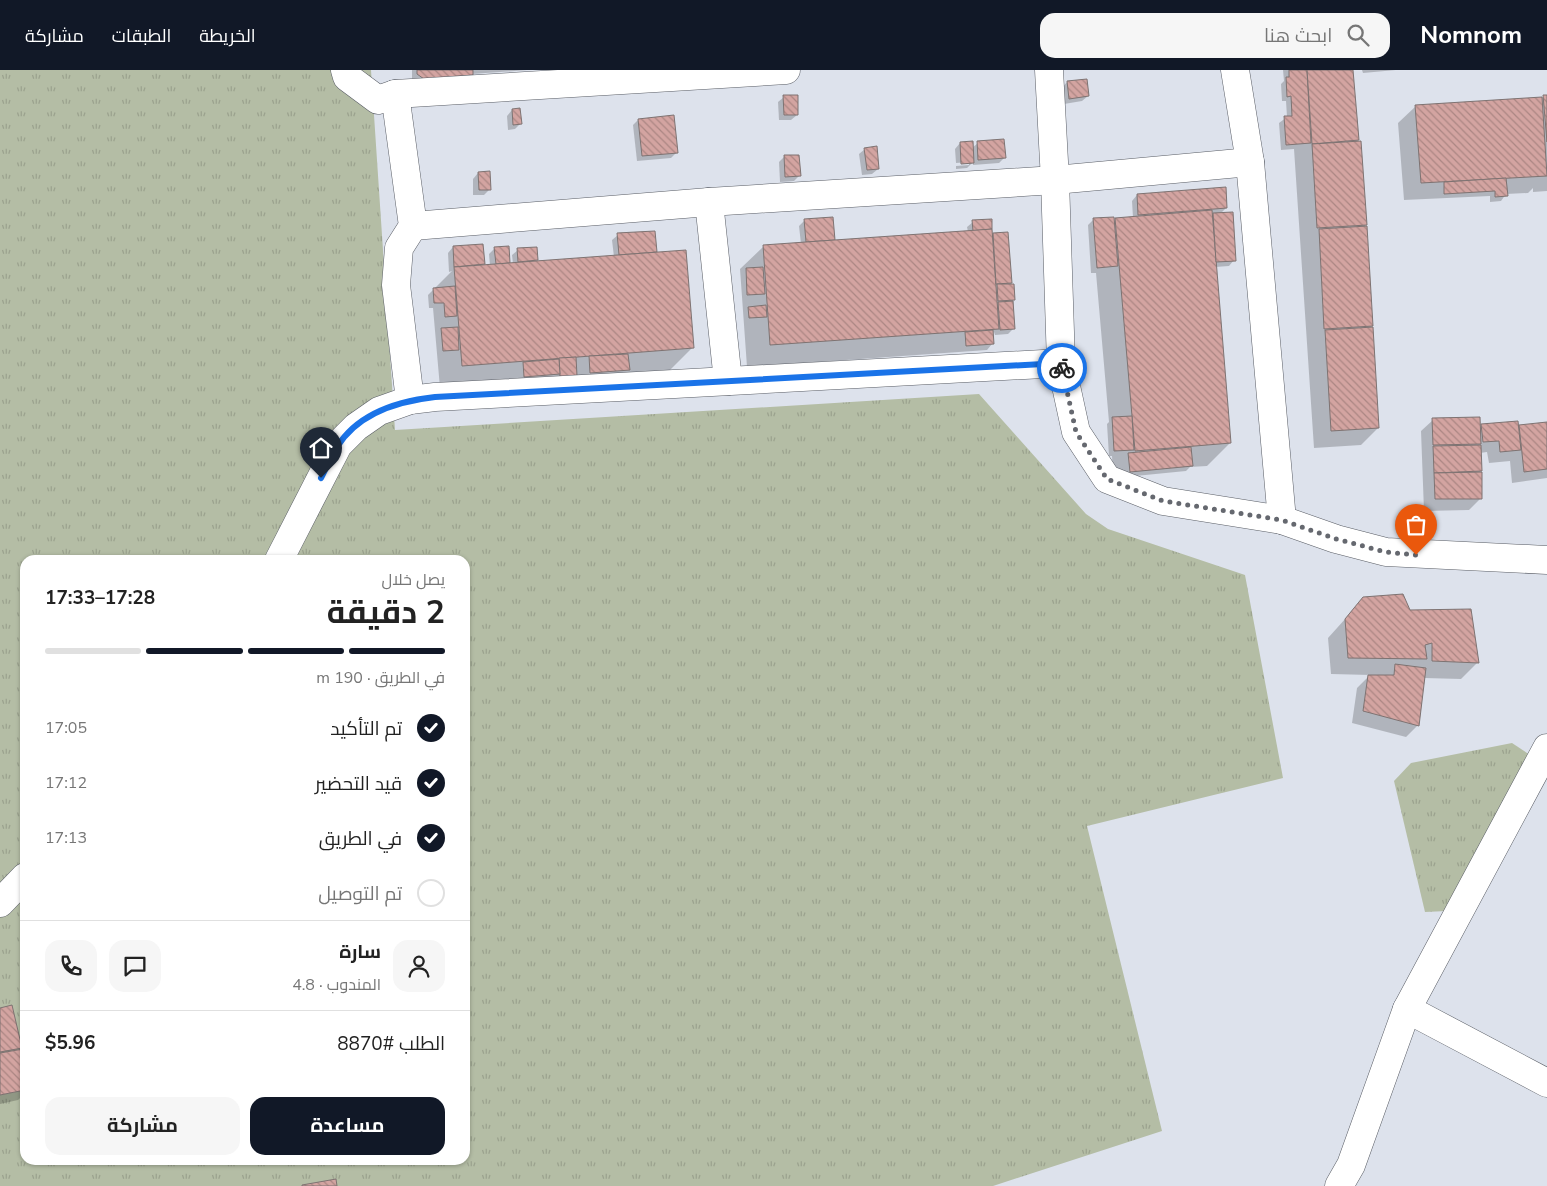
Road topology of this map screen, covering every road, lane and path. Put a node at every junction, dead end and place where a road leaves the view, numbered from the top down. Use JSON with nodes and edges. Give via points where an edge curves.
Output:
{"nodes":[{"id":1,"x":345,"y":70,"type":"edge"},
{"id":2,"x":786,"y":70,"type":"edge"},
{"id":3,"x":1049,"y":70,"type":"edge"},
{"id":4,"x":1235,"y":70,"type":"edge"},
{"id":5,"x":395,"y":94,"type":"junction"},
{"id":6,"x":1250,"y":162,"type":"junction"},
{"id":7,"x":1056,"y":180,"type":"junction"},
{"id":8,"x":709,"y":202,"type":"junction"},
{"id":9,"x":413,"y":226,"type":"junction"},
{"id":10,"x":1061,"y":363,"type":"junction"},
{"id":11,"x":728,"y":381,"type":"junction"},
{"id":12,"x":410,"y":400,"type":"junction"},
{"id":13,"x":1282,"y":520,"type":"junction"},
{"id":14,"x":282,"y":555,"type":"edge"},
{"id":15,"x":1547,"y":560,"type":"edge"},
{"id":16,"x":1547,"y":748,"type":"edge"},
{"id":17,"x":20,"y":882,"type":"edge"},
{"id":18,"x":0,"y":903,"type":"edge"},
{"id":19,"x":1407,"y":1009,"type":"junction"},
{"id":20,"x":1547,"y":1083,"type":"edge"},
{"id":21,"x":1339,"y":1186,"type":"edge"}],
"edges":[{"from":1,"to":5,"type":"street","via":[[347,77],[378,100]]},
{"from":2,"to":5,"type":"street"},
{"from":3,"to":7,"type":"street"},
{"from":4,"to":6,"type":"street"},
{"from":5,"to":9,"type":"street"},
{"from":6,"to":7,"type":"street"},
{"from":6,"to":13,"type":"street"},
{"from":7,"to":8,"type":"street"},
{"from":7,"to":10,"type":"street"},
{"from":8,"to":9,"type":"street"},
{"from":8,"to":11,"type":"street"},
{"from":9,"to":12,"type":"street","via":[[399,248],[396,285]]},
{"from":10,"to":11,"type":"street"},
{"from":10,"to":13,"type":"street","via":[[1076,432],[1107,479],[1163,501]]},
{"from":11,"to":12,"type":"street"},
{"from":12,"to":14,"type":"street","via":[[379,411],[338,445]]},
{"from":13,"to":15,"type":"street","via":[[1386,552]]},
{"from":16,"to":19,"type":"street"},
{"from":17,"to":18,"type":"street"},
{"from":19,"to":20,"type":"street"},
{"from":19,"to":21,"type":"street","via":[[1351,1165]]}]}
